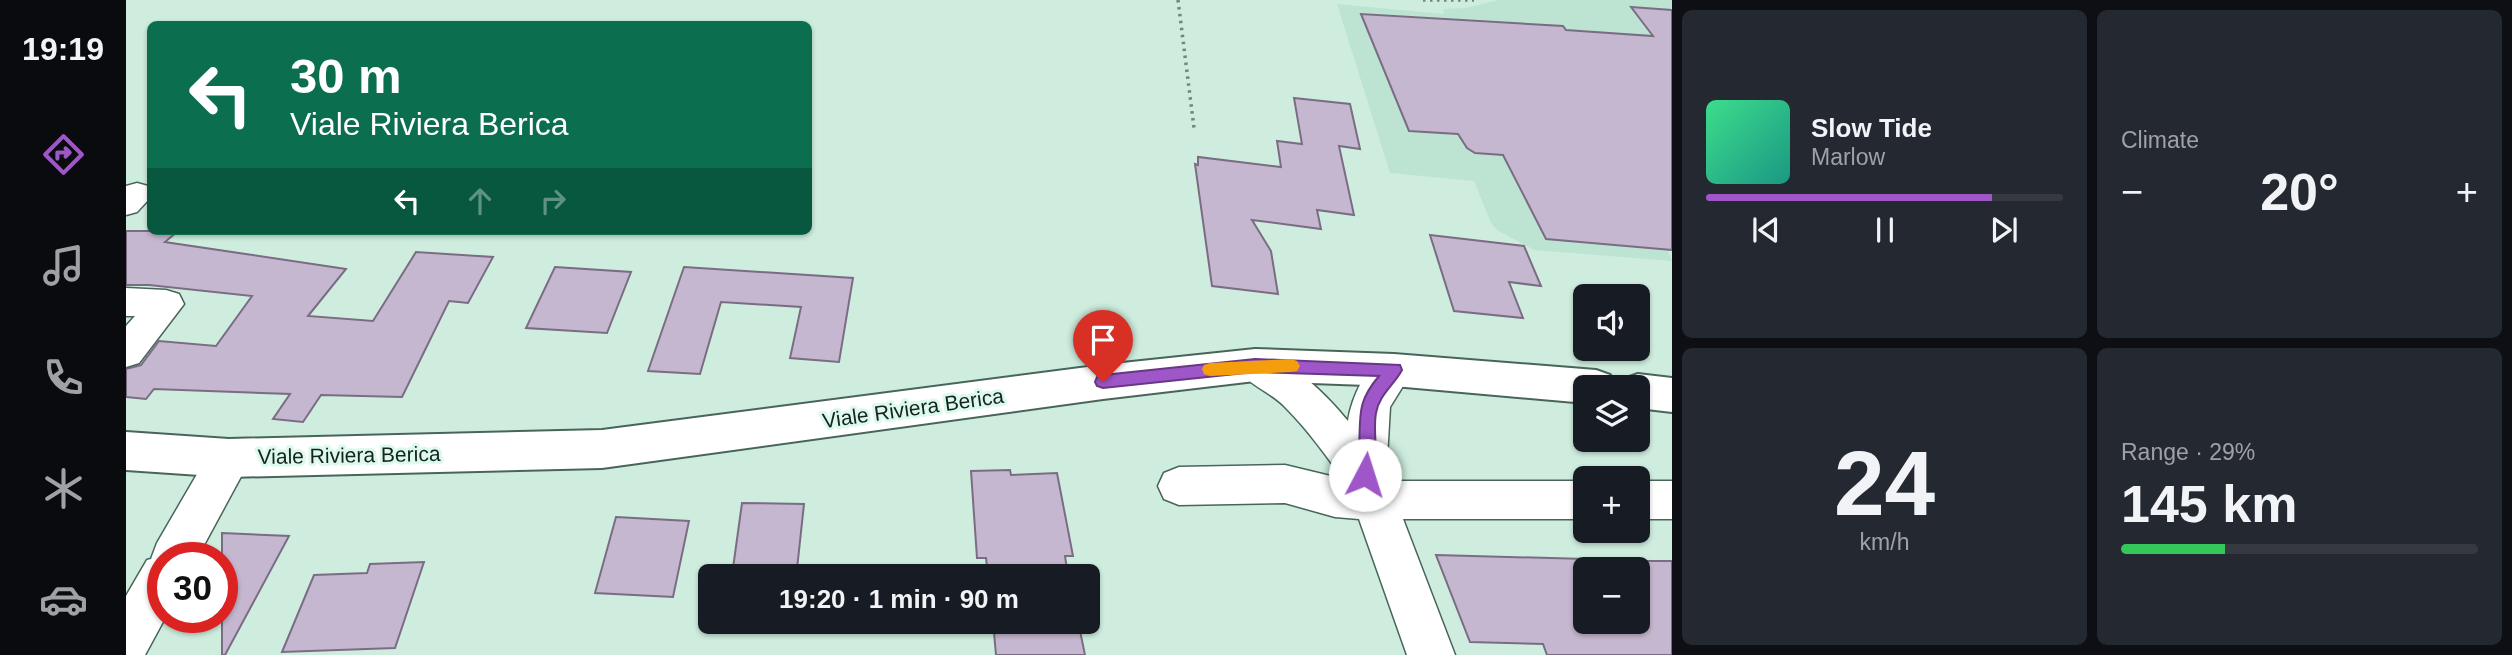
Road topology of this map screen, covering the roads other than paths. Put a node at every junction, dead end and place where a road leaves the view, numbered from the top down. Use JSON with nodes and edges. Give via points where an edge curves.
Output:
{"nodes":[{"id":1,"x":126,"y":302,"type":"edge"},
{"id":2,"x":126,"y":352,"type":"edge"},
{"id":3,"x":1255,"y":365,"type":"junction"},
{"id":4,"x":1394,"y":370,"type":"junction"},
{"id":5,"x":1573,"y":385,"type":"edge"},
{"id":6,"x":1650,"y":392,"type":"edge"},
{"id":7,"x":1672,"y":395,"type":"edge"},
{"id":8,"x":126,"y":451,"type":"edge"},
{"id":9,"x":229,"y":458,"type":"junction"},
{"id":10,"x":1179,"y":486,"type":"dead end"},
{"id":11,"x":1369,"y":488,"type":"junction"},
{"id":12,"x":1573,"y":499,"type":"edge"},
{"id":13,"x":1650,"y":500,"type":"edge"},
{"id":14,"x":1672,"y":500,"type":"edge"},
{"id":15,"x":182,"y":542,"type":"edge"},
{"id":16,"x":147,"y":604,"type":"edge"},
{"id":17,"x":126,"y":641,"type":"edge"},
{"id":18,"x":1431,"y":655,"type":"edge"}],
"edges":[{"from":1,"to":2,"type":"street","via":[[166,304]]},
{"from":3,"to":4,"type":"main road","name":"Viale Riviera Berica"},
{"from":3,"to":9,"type":"main road","name":"Viale Riviera Berica","via":[[602,449]]},
{"from":3,"to":11,"type":"street","via":[[1296,392],[1319,415]]},
{"from":4,"to":5,"type":"main road","name":"Viale Riviera Berica"},
{"from":4,"to":11,"type":"street","via":[[1374,394],[1367,414]]},
{"from":6,"to":7,"type":"main road"},
{"from":8,"to":9,"type":"main road","name":"Viale Riviera Berica"},
{"from":9,"to":15,"type":"street","name":"Viale Riviera Berica"},
{"from":10,"to":11,"type":"street","via":[[1285,484],[1335,498]]},
{"from":11,"to":12,"type":"street"},
{"from":11,"to":18,"type":"street"},
{"from":13,"to":14,"type":"street"},
{"from":16,"to":17,"type":"street"}]}
